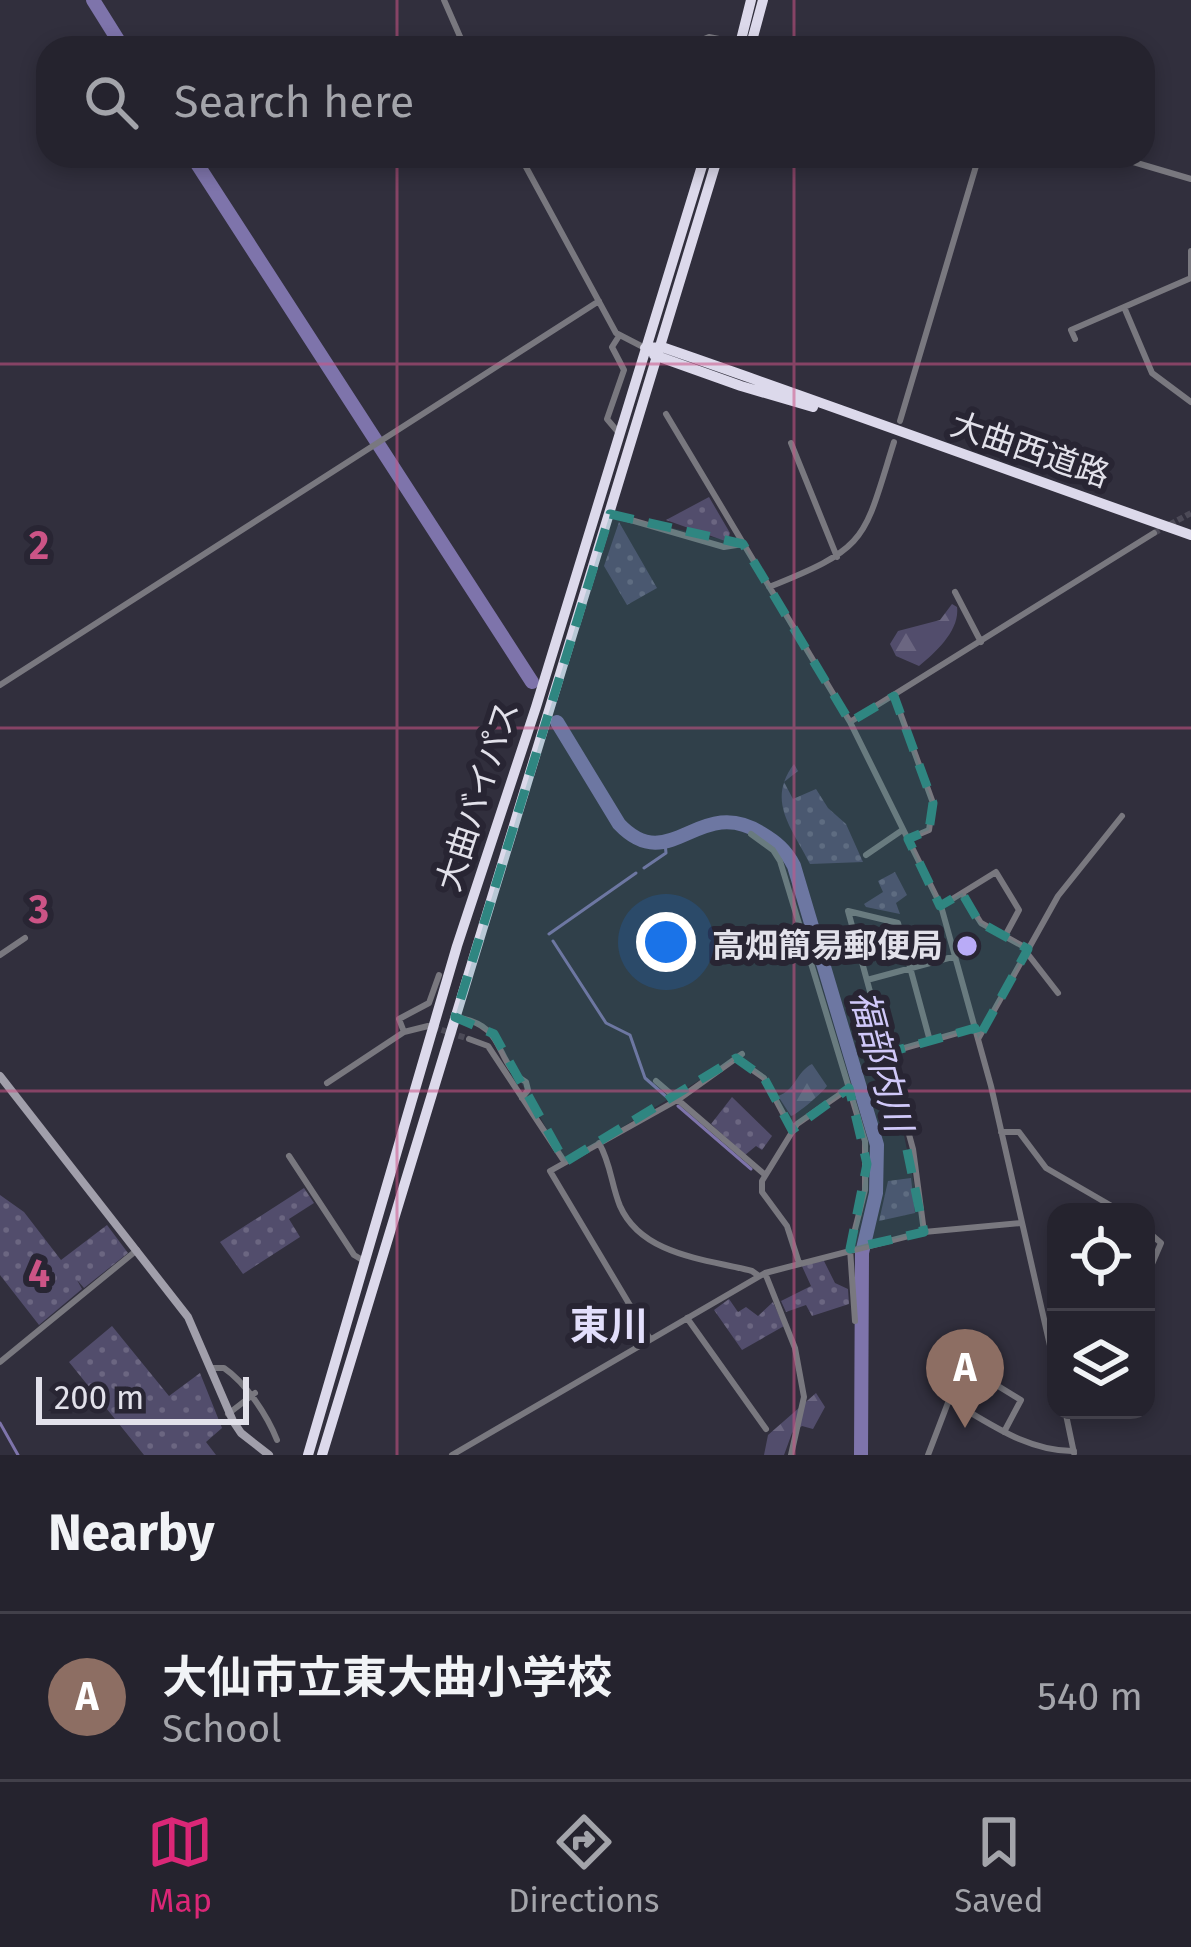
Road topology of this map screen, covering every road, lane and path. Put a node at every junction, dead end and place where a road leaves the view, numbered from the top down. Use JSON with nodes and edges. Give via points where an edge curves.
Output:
{"nodes":[{"id":1,"x":444,"y":0,"type":"edge"},
{"id":2,"x":751,"y":0,"type":"edge"},
{"id":3,"x":763,"y":0,"type":"edge"},
{"id":4,"x":460,"y":36,"type":"edge"},
{"id":5,"x":748,"y":36,"type":"edge"},
{"id":6,"x":751,"y":36,"type":"edge"},
{"id":7,"x":527,"y":168,"type":"edge"},
{"id":8,"x":701,"y":168,"type":"edge"},
{"id":9,"x":714,"y":168,"type":"edge"},
{"id":10,"x":975,"y":168,"type":"edge"},
{"id":11,"x":1154,"y":168,"type":"edge"},
{"id":12,"x":1191,"y":179,"type":"edge"},
{"id":13,"x":1191,"y":251,"type":"edge"},
{"id":14,"x":1191,"y":277,"type":"edge"},
{"id":15,"x":599,"y":301,"type":"junction"},
{"id":16,"x":1124,"y":307,"type":"junction"},
{"id":17,"x":619,"y":336,"type":"junction"},
{"id":18,"x":1075,"y":339,"type":"dead end"},
{"id":19,"x":645,"y":348,"type":"junction"},
{"id":20,"x":660,"y":352,"type":"junction"},
{"id":21,"x":1191,"y":402,"type":"edge"},
{"id":22,"x":666,"y":413,"type":"dead end"},
{"id":23,"x":900,"y":421,"type":"dead end"},
{"id":24,"x":619,"y":432,"type":"junction"},
{"id":25,"x":894,"y":442,"type":"dead end"},
{"id":26,"x":790,"y":443,"type":"dead end"},
{"id":27,"x":610,"y":514,"type":"junction"},
{"id":28,"x":1154,"y":533,"type":"tunnel mouth"},
{"id":29,"x":1191,"y":535,"type":"edge"},
{"id":30,"x":742,"y":544,"type":"junction"},
{"id":31,"x":837,"y":557,"type":"junction"},
{"id":32,"x":770,"y":587,"type":"junction"},
{"id":33,"x":955,"y":592,"type":"dead end"},
{"id":34,"x":981,"y":642,"type":"junction"},
{"id":35,"x":0,"y":685,"type":"edge"},
{"id":36,"x":894,"y":696,"type":"junction"},
{"id":37,"x":850,"y":722,"type":"junction"},
{"id":38,"x":1122,"y":816,"type":"dead end"},
{"id":39,"x":901,"y":831,"type":"junction"},
{"id":40,"x":751,"y":834,"type":"dead end"},
{"id":41,"x":908,"y":839,"type":"junction"},
{"id":42,"x":866,"y":855,"type":"dead end"},
{"id":43,"x":962,"y":893,"type":"junction"},
{"id":44,"x":940,"y":906,"type":"junction"},
{"id":45,"x":1005,"y":936,"type":"junction"},
{"id":46,"x":25,"y":938,"type":"dead end"},
{"id":47,"x":1027,"y":950,"type":"junction"},
{"id":48,"x":0,"y":955,"type":"edge"},
{"id":49,"x":956,"y":956,"type":"junction"},
{"id":50,"x":910,"y":968,"type":"junction"},
{"id":51,"x":867,"y":980,"type":"junction"},
{"id":52,"x":446,"y":983,"type":"junction"},
{"id":53,"x":1058,"y":993,"type":"dead end"},
{"id":54,"x":454,"y":1017,"type":"junction"},
{"id":55,"x":428,"y":1026,"type":"tunnel mouth"},
{"id":56,"x":975,"y":1028,"type":"junction"},
{"id":57,"x":404,"y":1032,"type":"junction"},
{"id":58,"x":469,"y":1039,"type":"tunnel mouth"},
{"id":59,"x":978,"y":1040,"type":"junction"},
{"id":60,"x":930,"y":1041,"type":"junction"},
{"id":61,"x":887,"y":1053,"type":"junction"},
{"id":62,"x":0,"y":1076,"type":"edge"},
{"id":63,"x":656,"y":1081,"type":"dead end"},
{"id":64,"x":327,"y":1083,"type":"dead end"},
{"id":65,"x":849,"y":1088,"type":"junction"},
{"id":66,"x":521,"y":1098,"type":"junction"},
{"id":67,"x":677,"y":1100,"type":"junction"},
{"id":68,"x":792,"y":1130,"type":"junction"},
{"id":69,"x":1001,"y":1132,"type":"junction"},
{"id":70,"x":599,"y":1143,"type":"junction"},
{"id":71,"x":289,"y":1156,"type":"dead end"},
{"id":72,"x":565,"y":1162,"type":"junction"},
{"id":73,"x":764,"y":1174,"type":"junction"},
{"id":74,"x":1106,"y":1203,"type":"edge"},
{"id":75,"x":1021,"y":1223,"type":"junction"},
{"id":76,"x":924,"y":1232,"type":"junction"},
{"id":77,"x":853,"y":1249,"type":"junction"},
{"id":78,"x":137,"y":1250,"type":"junction"},
{"id":79,"x":367,"y":1263,"type":"junction"},
{"id":80,"x":799,"y":1263,"type":"junction"},
{"id":81,"x":762,"y":1275,"type":"junction"},
{"id":82,"x":687,"y":1318,"type":"junction"},
{"id":83,"x":855,"y":1321,"type":"dead end"},
{"id":84,"x":1047,"y":1334,"type":"edge"},
{"id":85,"x":650,"y":1339,"type":"junction"},
{"id":86,"x":0,"y":1362,"type":"edge"},
{"id":87,"x":210,"y":1368,"type":"junction"},
{"id":88,"x":253,"y":1395,"type":"junction"},
{"id":89,"x":966,"y":1410,"type":"junction"},
{"id":90,"x":229,"y":1414,"type":"junction"},
{"id":91,"x":1067,"y":1419,"type":"edge"},
{"id":92,"x":766,"y":1429,"type":"dead end"},
{"id":93,"x":1004,"y":1432,"type":"junction"},
{"id":94,"x":277,"y":1440,"type":"dead end"},
{"id":95,"x":1074,"y":1453,"type":"edge"},
{"id":96,"x":269,"y":1455,"type":"edge"},
{"id":97,"x":308,"y":1455,"type":"edge"},
{"id":98,"x":322,"y":1455,"type":"edge"},
{"id":99,"x":452,"y":1455,"type":"edge"},
{"id":100,"x":791,"y":1455,"type":"edge"},
{"id":101,"x":928,"y":1455,"type":"edge"}],
"edges":[{"from":1,"to":4,"type":"street"},
{"from":2,"to":5,"type":"highway"},
{"from":3,"to":6,"type":"highway"},
{"from":7,"to":15,"type":"street"},
{"from":8,"to":19,"type":"highway","name":"大曲バイパス"},
{"from":9,"to":20,"type":"highway","name":"大曲バイパス"},
{"from":10,"to":23,"type":"street"},
{"from":11,"to":12,"type":"street"},
{"from":13,"to":14,"type":"street"},
{"from":14,"to":16,"type":"street"},
{"from":15,"to":17,"type":"street"},
{"from":15,"to":35,"type":"street"},
{"from":16,"to":18,"type":"street","via":[[1071,330]]},
{"from":16,"to":21,"type":"street","via":[[1152,373]]},
{"from":17,"to":19,"type":"street"},
{"from":17,"to":24,"type":"street","via":[[612,347],[624,370],[607,419]]},
{"from":19,"to":20,"type":"highway","name":"大曲西道路"},
{"from":19,"to":24,"type":"highway","name":"大曲バイパス"},
{"from":20,"to":27,"type":"highway","name":"大曲バイパス"},
{"from":20,"to":29,"type":"highway","name":"大曲西道路"},
{"from":22,"to":30,"type":"street"},
{"from":24,"to":52,"type":"highway","name":"大曲バイパス"},
{"from":25,"to":31,"type":"street","via":[[869,520]]},
{"from":26,"to":31,"type":"street"},
{"from":27,"to":30,"type":"street","via":[[724,548]]},
{"from":27,"to":54,"type":"highway","name":"大曲バイパス"},
{"from":28,"to":34,"type":"street"},
{"from":30,"to":32,"type":"street"},
{"from":31,"to":32,"type":"street"},
{"from":32,"to":37,"type":"street"},
{"from":33,"to":34,"type":"street"},
{"from":34,"to":36,"type":"street"},
{"from":36,"to":37,"type":"street"},
{"from":36,"to":41,"type":"street","via":[[933,803],[929,830]]},
{"from":37,"to":39,"type":"street"},
{"from":38,"to":47,"type":"street"},
{"from":39,"to":41,"type":"street"},
{"from":39,"to":42,"type":"street"},
{"from":40,"to":65,"type":"street","via":[[780,862]]},
{"from":41,"to":44,"type":"street"},
{"from":43,"to":44,"type":"street"},
{"from":43,"to":45,"type":"street","via":[[981,923]]},
{"from":43,"to":45,"type":"street","via":[[996,872],[1019,910]]},
{"from":44,"to":49,"type":"street"},
{"from":45,"to":47,"type":"street"},
{"from":46,"to":48,"type":"street"},
{"from":47,"to":53,"type":"street"},
{"from":47,"to":59,"type":"street"},
{"from":49,"to":50,"type":"street"},
{"from":49,"to":56,"type":"street"},
{"from":50,"to":51,"type":"street"},
{"from":50,"to":51,"type":"street","via":[[898,923],[848,911]]},
{"from":50,"to":60,"type":"street"},
{"from":51,"to":61,"type":"street"},
{"from":52,"to":57,"type":"street","via":[[440,975],[429,1003],[403,1015]]},
{"from":52,"to":79,"type":"highway","name":"大曲バイパス"},
{"from":54,"to":66,"type":"street","via":[[494,1034],[526,1082]]},
{"from":54,"to":98,"type":"highway","name":"大曲バイパス"},
{"from":55,"to":57,"type":"street"},
{"from":56,"to":59,"type":"street"},
{"from":56,"to":60,"type":"street"},
{"from":57,"to":64,"type":"street"},
{"from":58,"to":66,"type":"street","via":[[488,1046]]},
{"from":59,"to":69,"type":"street"},
{"from":60,"to":61,"type":"street"},
{"from":61,"to":76,"type":"street","via":[[913,1149]]},
{"from":62,"to":78,"type":"street"},
{"from":63,"to":67,"type":"street"},
{"from":65,"to":68,"type":"street"},
{"from":65,"to":77,"type":"street","via":[[867,1164]]},
{"from":66,"to":72,"type":"street"},
{"from":67,"to":68,"type":"street","via":[[739,1056],[764,1078]]},
{"from":67,"to":70,"type":"street"},
{"from":67,"to":73,"type":"street"},
{"from":68,"to":73,"type":"street"},
{"from":69,"to":74,"type":"street","via":[[1019,1132],[1046,1168]]},
{"from":69,"to":75,"type":"street"},
{"from":70,"to":72,"type":"street"},
{"from":70,"to":81,"type":"street","via":[[621,1208],[636,1226],[669,1250]]},
{"from":71,"to":79,"type":"street"},
{"from":72,"to":85,"type":"street","via":[[550,1171]]},
{"from":73,"to":80,"type":"street","via":[[762,1192],[787,1226]]},
{"from":75,"to":76,"type":"street"},
{"from":75,"to":84,"type":"street"},
{"from":76,"to":77,"type":"street"},
{"from":77,"to":80,"type":"street"},
{"from":77,"to":83,"type":"street"},
{"from":78,"to":86,"type":"street"},
{"from":78,"to":87,"type":"street","via":[[188,1317]]},
{"from":79,"to":97,"type":"highway","name":"大曲バイパス"},
{"from":80,"to":81,"type":"street"},
{"from":81,"to":82,"type":"street"},
{"from":81,"to":100,"type":"street","via":[[795,1348],[804,1397]]},
{"from":82,"to":85,"type":"street"},
{"from":82,"to":92,"type":"street"},
{"from":85,"to":99,"type":"street"},
{"from":87,"to":88,"type":"street","via":[[229,1371]]},
{"from":87,"to":90,"type":"street"},
{"from":88,"to":90,"type":"street"},
{"from":88,"to":94,"type":"street"},
{"from":89,"to":93,"type":"street"},
{"from":89,"to":93,"type":"street","via":[[985,1378],[1022,1400]]},
{"from":89,"to":101,"type":"street","via":[[949,1400]]},
{"from":90,"to":96,"type":"street"},
{"from":91,"to":95,"type":"street"},
{"from":93,"to":95,"type":"street"}]}
